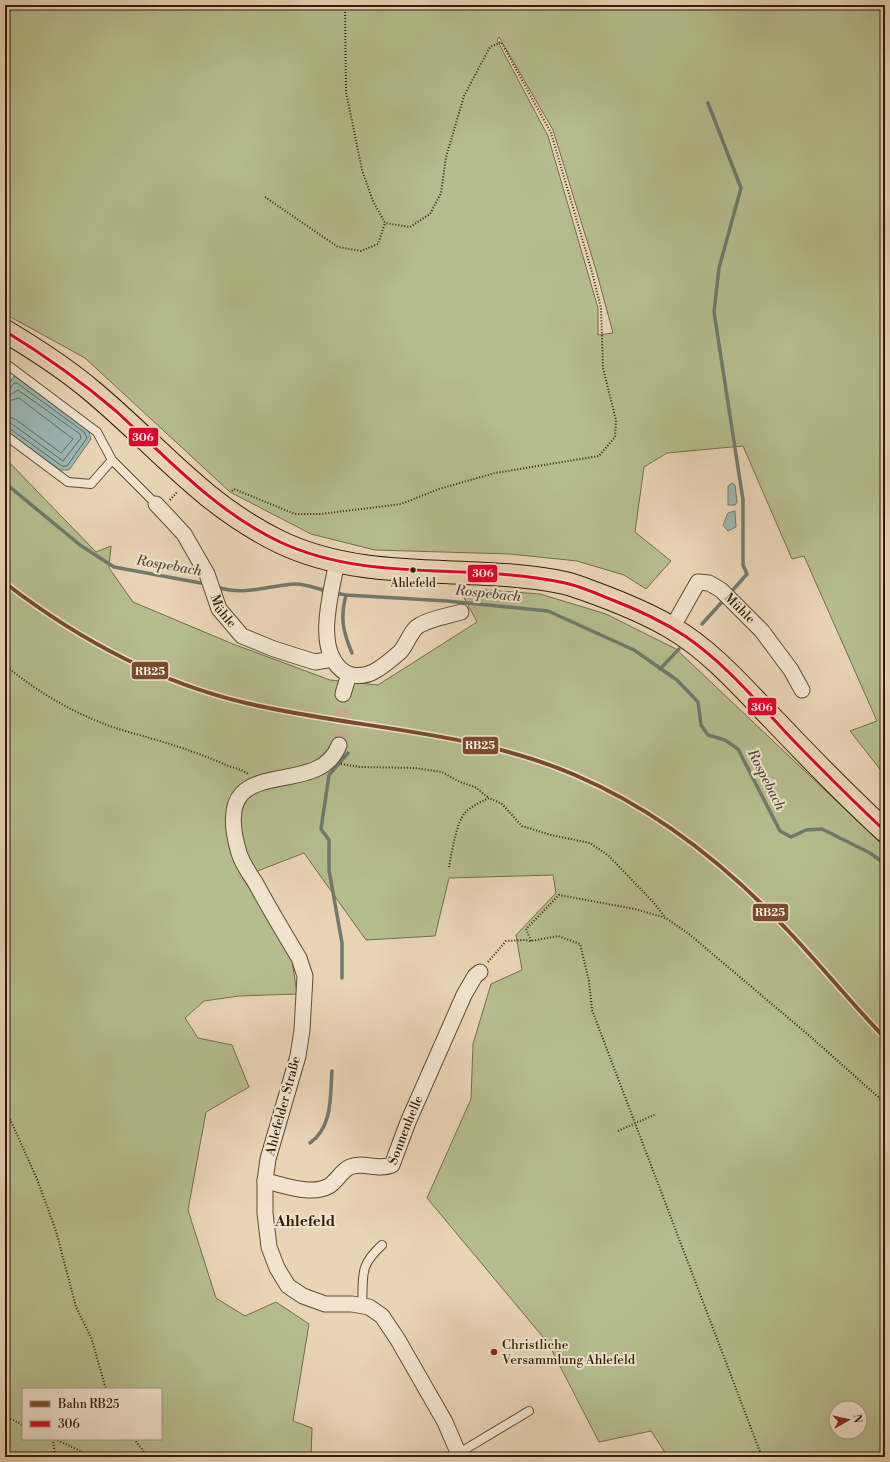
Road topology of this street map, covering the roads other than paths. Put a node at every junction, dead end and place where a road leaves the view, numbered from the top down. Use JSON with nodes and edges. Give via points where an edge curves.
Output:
{"nodes":[{"id":1,"x":5,"y":331,"type":"edge"},
{"id":2,"x":6,"y":367,"type":"edge"},
{"id":3,"x":5,"y":435,"type":"edge"},
{"id":4,"x":112,"y":460,"type":"junction"},
{"id":5,"x":156,"y":504,"type":"joint"},
{"id":6,"x":337,"y":561,"type":"junction"},
{"id":7,"x":461,"y":612,"type":"dead end"},
{"id":8,"x":672,"y":628,"type":"junction"},
{"id":9,"x":333,"y":659,"type":"junction"},
{"id":10,"x":349,"y":674,"type":"junction"},
{"id":11,"x":802,"y":690,"type":"dead end"},
{"id":12,"x":343,"y":694,"type":"tunnel mouth"},
{"id":13,"x":339,"y":745,"type":"tunnel mouth"},
{"id":14,"x":885,"y":831,"type":"edge"},
{"id":15,"x":480,"y":972,"type":"road end"},
{"id":16,"x":265,"y":1181,"type":"junction"},
{"id":17,"x":382,"y":1245,"type":"dead end"},
{"id":18,"x":362,"y":1306,"type":"junction"},
{"id":19,"x":529,"y":1411,"type":"dead end"},
{"id":20,"x":459,"y":1455,"type":"edge"}],
"edges":[{"from":1,"to":6,"type":"main road","via":[[41,352],[92,390],[189,481],[247,525],[283,543]]},
{"from":2,"to":4,"type":"lane","via":[[97,432]]},
{"from":3,"to":4,"type":"lane","via":[[68,482],[91,484]]},
{"from":4,"to":5,"type":"lane"},
{"from":5,"to":9,"type":"street","name":"Mühle","via":[[184,534],[207,574],[219,609],[242,636],[315,662]]},
{"from":6,"to":8,"type":"main road","via":[[389,569],[522,577],[567,583],[620,603]]},
{"from":6,"to":9,"type":"street","via":[[328,609],[327,639]]},
{"from":7,"to":10,"type":"street","via":[[418,625],[400,651],[373,672],[362,675]]},
{"from":8,"to":11,"type":"street","name":"Mühle","via":[[698,582],[709,583],[721,590],[762,631],[791,670]]},
{"from":8,"to":14,"type":"main road","via":[[724,668],[839,789]]},
{"from":9,"to":10,"type":"street"},
{"from":10,"to":12,"type":"street"},
{"from":13,"to":16,"type":"street","name":"Ahlefelder Straße","via":[[335,754],[318,769],[259,782],[241,793],[233,809],[232,826],[239,855],[299,958],[306,976],[298,1056],[268,1159]]},
{"from":15,"to":16,"type":"street","name":"Sonnenhelle","via":[[464,995],[392,1164],[383,1168],[361,1165],[349,1167],[330,1185],[316,1191]]},
{"from":16,"to":18,"type":"street","name":"Ahlefelder Straße","via":[[269,1248],[288,1286],[303,1296],[325,1304]]},
{"from":17,"to":18,"type":"lane","via":[[370,1256],[365,1266]]},
{"from":18,"to":20,"type":"street","name":"Ahlefelder Straße","via":[[370,1307],[382,1316],[398,1340],[445,1422]]},
{"from":19,"to":20,"type":"lane"}]}
